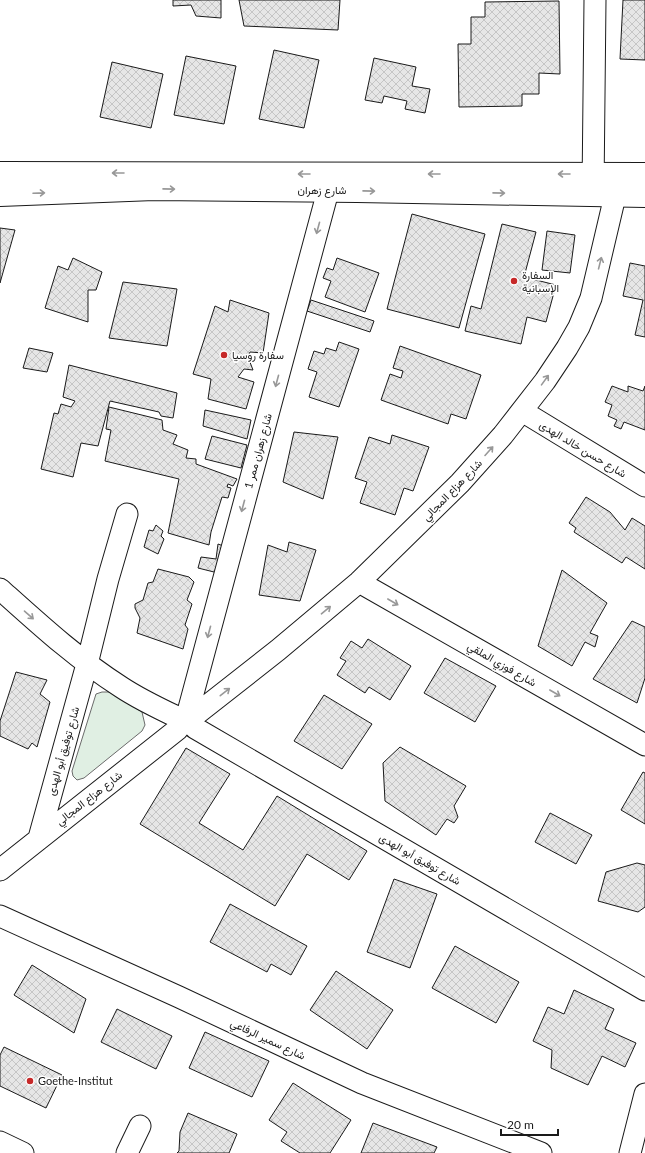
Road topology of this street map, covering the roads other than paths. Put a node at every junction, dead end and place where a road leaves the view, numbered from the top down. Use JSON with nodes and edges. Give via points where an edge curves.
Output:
{"nodes":[{"id":1,"x":595,"y":0,"type":"edge"},
{"id":2,"x":0,"y":173,"type":"edge"},
{"id":3,"x":593,"y":174,"type":"junction"},
{"id":4,"x":645,"y":174,"type":"edge"},
{"id":5,"x":328,"y":190,"type":"junction"},
{"id":6,"x":0,"y":195,"type":"edge"},
{"id":7,"x":593,"y":195,"type":"junction"},
{"id":8,"x":615,"y":196,"type":"junction"},
{"id":9,"x":645,"y":196,"type":"edge"},
{"id":10,"x":522,"y":411,"type":"junction"},
{"id":11,"x":645,"y":486,"type":"edge"},
{"id":12,"x":127,"y":514,"type":"dead end"},
{"id":13,"x":359,"y":582,"type":"junction"},
{"id":14,"x":0,"y":589,"type":"edge"},
{"id":15,"x":87,"y":664,"type":"junction"},
{"id":16,"x":186,"y":720,"type":"junction"},
{"id":17,"x":645,"y":745,"type":"edge"},
{"id":18,"x":39,"y":838,"type":"junction"},
{"id":19,"x":0,"y":870,"type":"edge"},
{"id":20,"x":0,"y":916,"type":"edge"},
{"id":21,"x":645,"y":990,"type":"edge"},
{"id":22,"x":645,"y":1094,"type":"edge"},
{"id":23,"x":140,"y":1126,"type":"dead end"},
{"id":24,"x":0,"y":1142,"type":"edge"},
{"id":25,"x":23,"y":1153,"type":"edge"},
{"id":26,"x":127,"y":1153,"type":"edge"},
{"id":27,"x":541,"y":1153,"type":"edge"},
{"id":28,"x":630,"y":1153,"type":"edge"}],
"edges":[{"from":1,"to":3,"type":"street"},
{"from":3,"to":2,"type":"main road","name":"شارع زهران","one_way":true},
{"from":3,"to":4,"type":"main road","name":"شارع زهران"},
{"from":3,"to":7,"type":"street"},
{"from":6,"to":5,"type":"main road","name":"شارع زهران","one_way":true,"via":[[154,188]]},
{"from":5,"to":7,"type":"main road","name":"شارع زهران","one_way":true},
{"from":5,"to":16,"type":"street","name":"شارع زهران ممر 1","one_way":true},
{"from":7,"to":8,"type":"main road","name":"شارع زهران"},
{"from":8,"to":9,"type":"main road","name":"شارع زهران"},
{"from":10,"to":8,"type":"street","name":"شارع هزاع المجالي","one_way":true,"via":[[579,327],[591,298]]},
{"from":10,"to":11,"type":"street","name":"شارع حسن خالد الهدى"},
{"from":13,"to":10,"type":"street","name":"شارع هزاع المجالي","one_way":true,"via":[[460,483]]},
{"from":12,"to":15,"type":"street","name":"شارع توفيق أبو الهدى"},
{"from":16,"to":13,"type":"street","name":"شارع هزاع المجالي","one_way":true,"via":[[278,650]]},
{"from":13,"to":17,"type":"street","name":"شارع فوزي الملقي","one_way":true},
{"from":14,"to":15,"type":"street","name":"شارع توفيق أبو الهدى","one_way":true},
{"from":15,"to":16,"type":"street","name":"شارع توفيق أبو الهدى","via":[[122,688]]},
{"from":15,"to":18,"type":"street","name":"شارع توفيق أبو الهدى"},
{"from":16,"to":18,"type":"street","name":"شارع هزاع المجالي"},
{"from":16,"to":21,"type":"street","name":"شارع توفيق أبو الهدى"},
{"from":18,"to":19,"type":"street","name":"شارع هزاع المجالي"},
{"from":20,"to":27,"type":"street","name":"شارع سمير الرفاعي","via":[[362,1083]]},
{"from":22,"to":28,"type":"street"},
{"from":23,"to":26,"type":"street"},
{"from":24,"to":25,"type":"street"}]}
